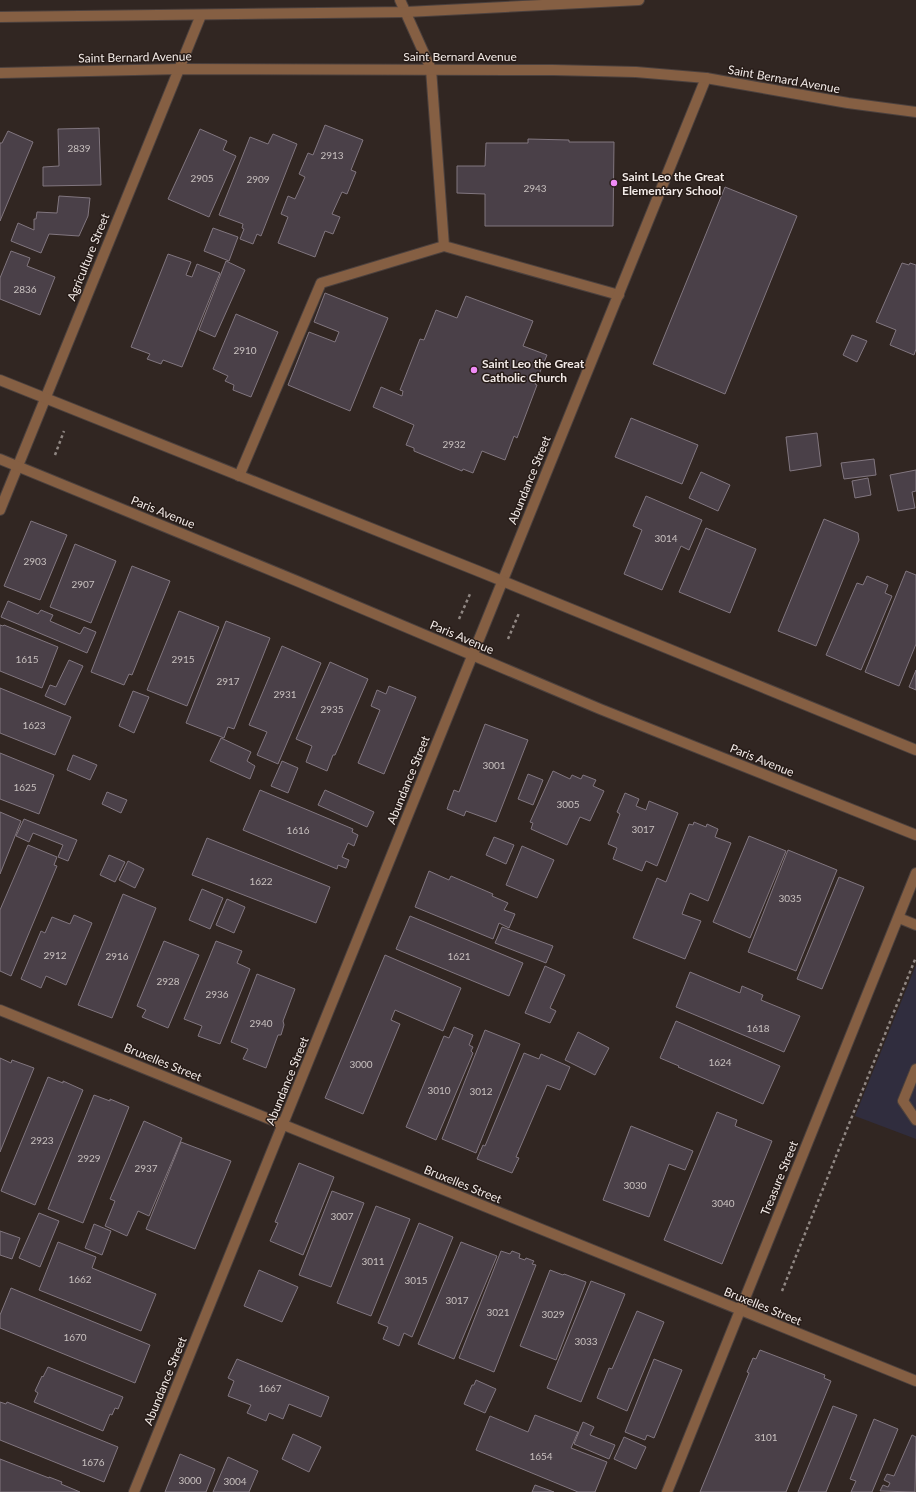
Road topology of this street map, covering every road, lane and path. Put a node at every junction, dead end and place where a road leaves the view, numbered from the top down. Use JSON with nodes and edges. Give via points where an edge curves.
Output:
{"nodes":[{"id":1,"x":400,"y":0,"type":"edge"},
{"id":2,"x":639,"y":0,"type":"edge"},
{"id":3,"x":406,"y":12,"type":"junction"},
{"id":4,"x":201,"y":15,"type":"junction"},
{"id":5,"x":0,"y":17,"type":"edge"},
{"id":6,"x":179,"y":69,"type":"junction"},
{"id":7,"x":431,"y":69,"type":"junction"},
{"id":8,"x":0,"y":73,"type":"edge"},
{"id":9,"x":706,"y":78,"type":"junction"},
{"id":10,"x":916,"y":112,"type":"edge"},
{"id":11,"x":444,"y":246,"type":"junction"},
{"id":12,"x":619,"y":295,"type":"junction"},
{"id":13,"x":0,"y":380,"type":"edge"},
{"id":14,"x":45,"y":398,"type":"junction"},
{"id":15,"x":64,"y":431,"type":"dead end"},
{"id":16,"x":55,"y":455,"type":"dead end"},
{"id":17,"x":0,"y":459,"type":"edge"},
{"id":18,"x":18,"y":466,"type":"junction"},
{"id":19,"x":239,"y":476,"type":"junction"},
{"id":20,"x":0,"y":510,"type":"edge"},
{"id":21,"x":502,"y":581,"type":"junction"},
{"id":22,"x":470,"y":594,"type":"dead end"},
{"id":23,"x":519,"y":613,"type":"dead end"},
{"id":24,"x":459,"y":620,"type":"dead end"},
{"id":25,"x":508,"y":639,"type":"dead end"},
{"id":26,"x":472,"y":656,"type":"junction"},
{"id":27,"x":916,"y":750,"type":"edge"},
{"id":28,"x":916,"y":835,"type":"edge"},
{"id":29,"x":916,"y":873,"type":"edge"},
{"id":30,"x":898,"y":918,"type":"junction"},
{"id":31,"x":916,"y":925,"type":"edge"},
{"id":32,"x":916,"y":958,"type":"edge"},
{"id":33,"x":0,"y":1010,"type":"edge"},
{"id":34,"x":916,"y":1069,"type":"edge"},
{"id":35,"x":916,"y":1120,"type":"edge"},
{"id":36,"x":283,"y":1125,"type":"junction"},
{"id":37,"x":782,"y":1291,"type":"dead end"},
{"id":38,"x":739,"y":1311,"type":"junction"},
{"id":39,"x":916,"y":1382,"type":"edge"},
{"id":40,"x":134,"y":1492,"type":"edge"},
{"id":41,"x":667,"y":1492,"type":"edge"}],
"edges":[{"from":1,"to":3,"type":"street"},
{"from":2,"to":3,"type":"street"},
{"from":3,"to":4,"type":"street"},
{"from":3,"to":7,"type":"street"},
{"from":4,"to":5,"type":"street"},
{"from":4,"to":6,"type":"street","name":"Agriculture Street"},
{"from":6,"to":7,"type":"street","name":"Saint Bernard Avenue"},
{"from":6,"to":8,"type":"street","name":"Saint Bernard Avenue"},
{"from":6,"to":14,"type":"street","name":"Agriculture Street"},
{"from":7,"to":9,"type":"street","name":"Saint Bernard Avenue","via":[[636,72]]},
{"from":7,"to":11,"type":"street"},
{"from":9,"to":10,"type":"street","name":"Saint Bernard Avenue"},
{"from":9,"to":12,"type":"street","name":"Abundance Street"},
{"from":11,"to":12,"type":"street"},
{"from":11,"to":19,"type":"street","via":[[321,282]]},
{"from":12,"to":21,"type":"street","name":"Abundance Street"},
{"from":13,"to":14,"type":"street"},
{"from":14,"to":18,"type":"street","name":"Agriculture Street"},
{"from":14,"to":19,"type":"street"},
{"from":15,"to":16,"type":"path"},
{"from":17,"to":18,"type":"street","name":"Paris Avenue"},
{"from":18,"to":20,"type":"street","name":"Agriculture Street"},
{"from":18,"to":26,"type":"street","name":"Paris Avenue"},
{"from":19,"to":21,"type":"street"},
{"from":21,"to":26,"type":"street","name":"Abundance Street"},
{"from":21,"to":27,"type":"street"},
{"from":22,"to":24,"type":"path"},
{"from":23,"to":25,"type":"path"},
{"from":26,"to":28,"type":"street","name":"Paris Avenue"},
{"from":26,"to":36,"type":"street","name":"Abundance Street"},
{"from":29,"to":30,"type":"street","name":"Treasure Street"},
{"from":30,"to":31,"type":"street"},
{"from":30,"to":38,"type":"street","name":"Treasure Street"},
{"from":32,"to":37,"type":"path"},
{"from":33,"to":36,"type":"street","name":"Bruxelles Street"},
{"from":34,"to":35,"type":"street","via":[[903,1101]]},
{"from":36,"to":38,"type":"street","name":"Bruxelles Street"},
{"from":36,"to":40,"type":"street","name":"Abundance Street"},
{"from":38,"to":39,"type":"street","name":"Bruxelles Street"},
{"from":38,"to":41,"type":"street","name":"Treasure Street"}]}
